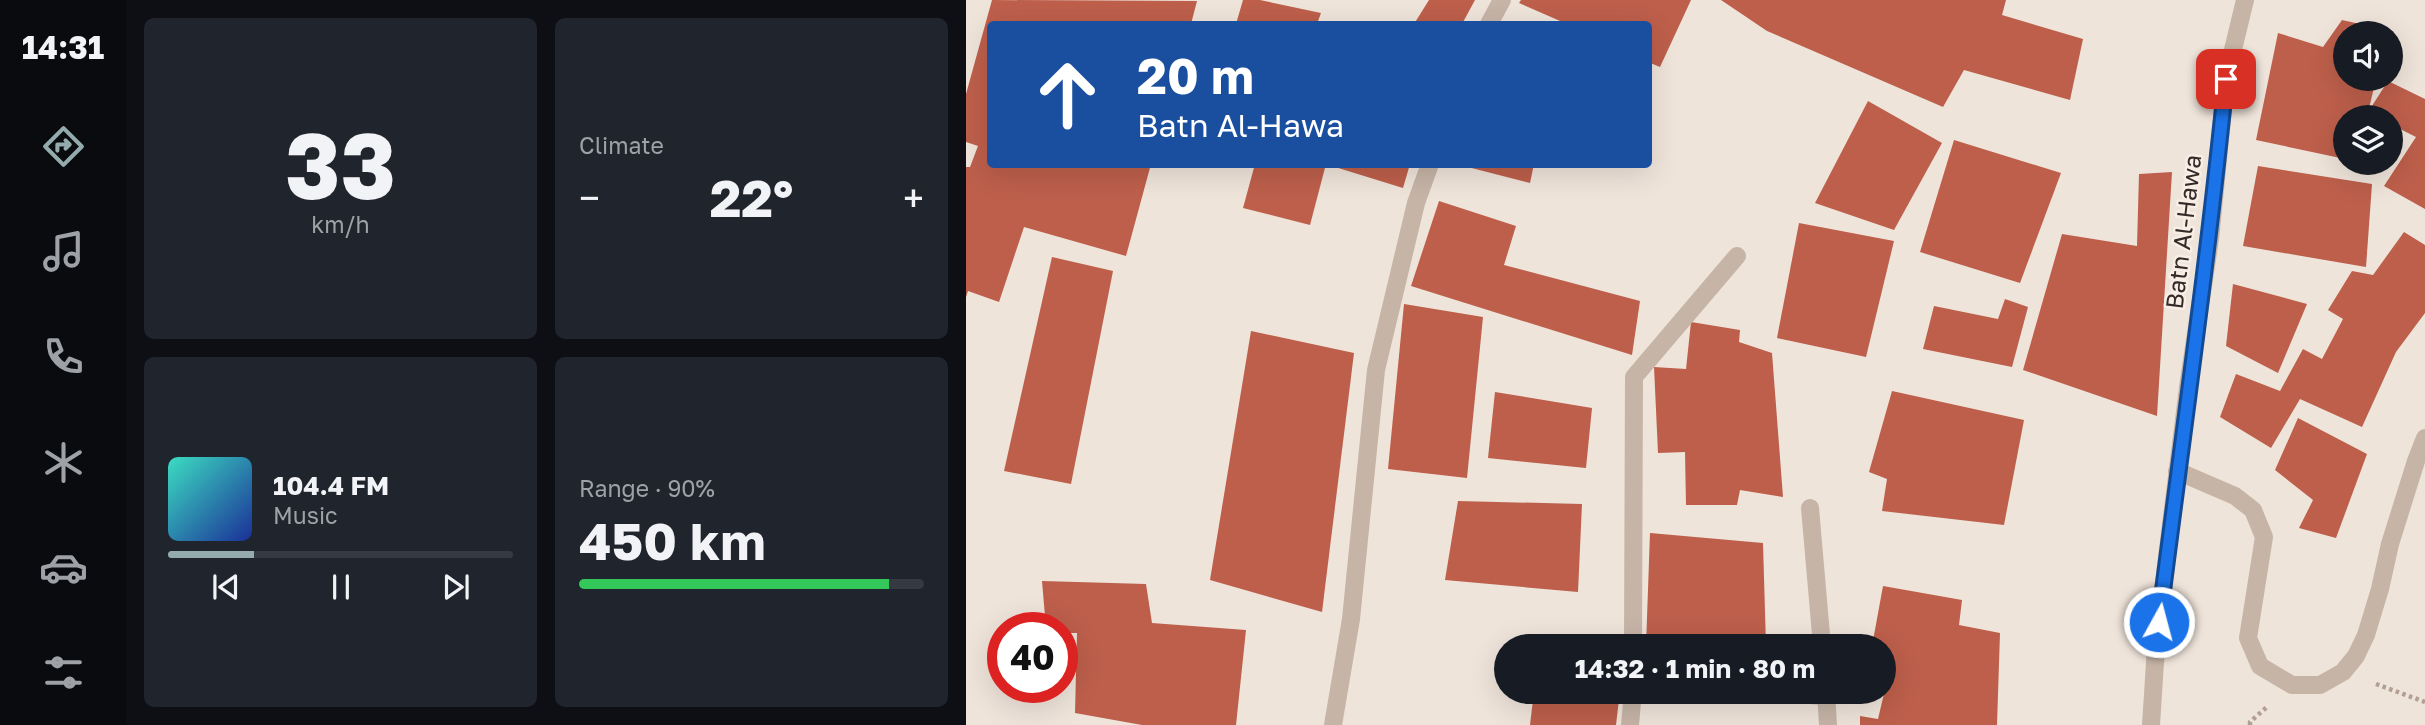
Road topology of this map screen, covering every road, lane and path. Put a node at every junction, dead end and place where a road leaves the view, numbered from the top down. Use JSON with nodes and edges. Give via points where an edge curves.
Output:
{"nodes":[{"id":1,"x":1502,"y":0,"type":"edge"},
{"id":2,"x":2245,"y":0,"type":"edge"},
{"id":3,"x":1491,"y":21,"type":"edge"},
{"id":4,"x":1429,"y":168,"type":"edge"},
{"id":5,"x":1737,"y":256,"type":"dead end"},
{"id":6,"x":2425,"y":438,"type":"edge"},
{"id":7,"x":2178,"y":471,"type":"junction"},
{"id":8,"x":1810,"y":508,"type":"dead end"},
{"id":9,"x":1633,"y":634,"type":"edge"},
{"id":10,"x":1821,"y":634,"type":"edge"},
{"id":11,"x":2343,"y":672,"type":"junction"},
{"id":12,"x":2425,"y":702,"type":"edge"},
{"id":13,"x":1632,"y":704,"type":"edge"},
{"id":14,"x":1827,"y":704,"type":"edge"},
{"id":15,"x":1333,"y":725,"type":"edge"},
{"id":16,"x":1630,"y":725,"type":"edge"},
{"id":17,"x":1828,"y":725,"type":"edge"},
{"id":18,"x":2151,"y":725,"type":"edge"}],
"edges":[{"from":1,"to":3,"type":"street"},
{"from":2,"to":7,"type":"street","name":"Batn Al-Hawa","via":[[2226,79],[2210,239]]},
{"from":4,"to":15,"type":"street","via":[[1376,370],[1351,619]]},
{"from":5,"to":9,"type":"street","via":[[1634,377]]},
{"from":6,"to":11,"type":"street","via":[[2366,635]]},
{"from":7,"to":11,"type":"street","via":[[2235,496],[2253,510],[2264,537],[2248,638],[2260,666],[2292,685],[2320,685]]},
{"from":7,"to":18,"type":"street"},
{"from":8,"to":10,"type":"street"},
{"from":11,"to":12,"type":"path"},
{"from":13,"to":16,"type":"street"},
{"from":14,"to":17,"type":"street"}]}
